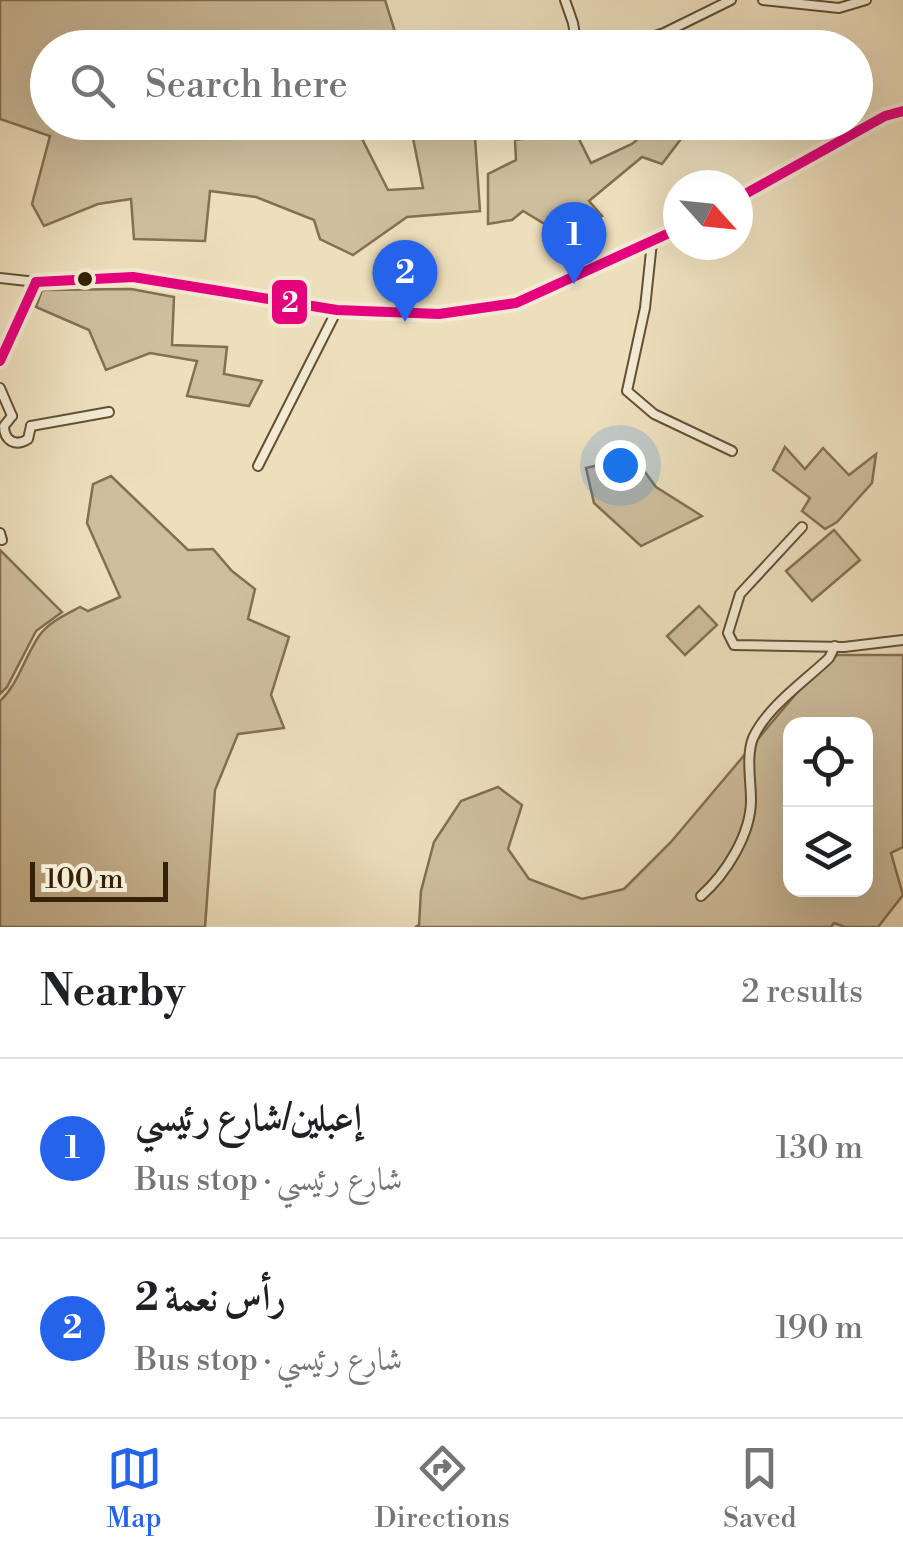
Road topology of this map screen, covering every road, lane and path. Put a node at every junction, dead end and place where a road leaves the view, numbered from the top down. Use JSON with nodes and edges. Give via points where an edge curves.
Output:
{"nodes":[{"id":1,"x":565,"y":0,"type":"edge"},
{"id":2,"x":731,"y":0,"type":"edge"},
{"id":3,"x":763,"y":0,"type":"edge"},
{"id":4,"x":866,"y":0,"type":"edge"},
{"id":5,"x":575,"y":30,"type":"edge"},
{"id":6,"x":672,"y":30,"type":"edge"},
{"id":7,"x":903,"y":112,"type":"edge"},
{"id":8,"x":873,"y":123,"type":"edge"},
{"id":9,"x":842,"y":140,"type":"edge"},
{"id":10,"x":753,"y":190,"type":"edge"},
{"id":11,"x":663,"y":236,"type":"edge"},
{"id":12,"x":652,"y":242,"type":"junction"},
{"id":13,"x":0,"y":278,"type":"edge"},
{"id":14,"x":36,"y":282,"type":"junction"},
{"id":15,"x":336,"y":310,"type":"junction"},
{"id":16,"x":0,"y":361,"type":"edge"},
{"id":17,"x":0,"y":388,"type":"edge"},
{"id":18,"x":109,"y":412,"type":"dead end"},
{"id":19,"x":23,"y":419,"type":"junction"},
{"id":20,"x":2,"y":431,"type":"edge"},
{"id":21,"x":732,"y":450,"type":"dead end"},
{"id":22,"x":258,"y":466,"type":"dead end"},
{"id":23,"x":802,"y":527,"type":"dead end"},
{"id":24,"x":903,"y":640,"type":"edge"},
{"id":25,"x":835,"y":646,"type":"junction"},
{"id":26,"x":702,"y":896,"type":"dead end"}],
"edges":[{"from":1,"to":5,"type":"street"},
{"from":2,"to":6,"type":"street"},
{"from":3,"to":4,"type":"street","via":[[839,8]]},
{"from":7,"to":8,"type":"street"},
{"from":9,"to":10,"type":"street"},
{"from":11,"to":12,"type":"street"},
{"from":12,"to":15,"type":"street","via":[[516,302],[439,314]]},
{"from":12,"to":21,"type":"street","via":[[627,391],[654,414]]},
{"from":13,"to":14,"type":"street"},
{"from":14,"to":15,"type":"street","via":[[133,277]]},
{"from":14,"to":16,"type":"street"},
{"from":15,"to":22,"type":"street"},
{"from":17,"to":19,"type":"street"},
{"from":18,"to":19,"type":"street"},
{"from":19,"to":20,"type":"street","via":[[6,422]]},
{"from":19,"to":20,"type":"street","via":[[30,435],[20,443]]},
{"from":23,"to":25,"type":"street","via":[[740,594],[728,633],[734,645]]},
{"from":24,"to":25,"type":"street"},
{"from":25,"to":26,"type":"street","via":[[754,736],[746,828]]}]}
